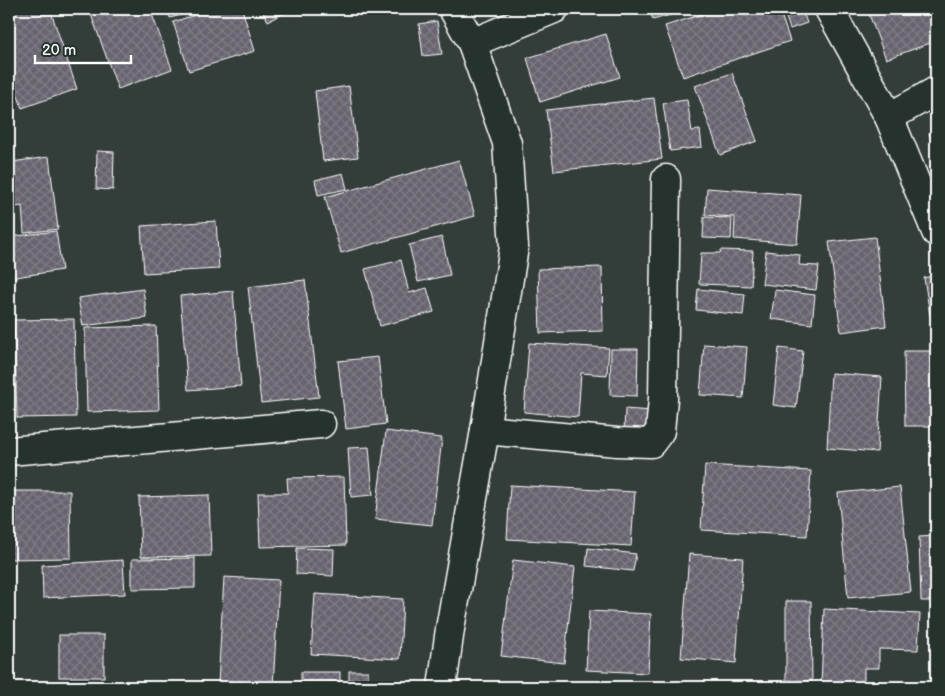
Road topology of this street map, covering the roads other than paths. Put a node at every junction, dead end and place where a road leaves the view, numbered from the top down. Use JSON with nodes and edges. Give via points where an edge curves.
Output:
{"nodes":[{"id":1,"x":453,"y":9,"type":"edge"},
{"id":2,"x":554,"y":9,"type":"edge"},
{"id":3,"x":829,"y":9,"type":"edge"},
{"id":4,"x":472,"y":43,"type":"junction"},
{"id":5,"x":936,"y":91,"type":"edge"},
{"id":6,"x":889,"y":117,"type":"junction"},
{"id":7,"x":666,"y":178,"type":"dead end"},
{"id":8,"x":936,"y":232,"type":"edge"},
{"id":9,"x":322,"y":424,"type":"dead end"},
{"id":10,"x":485,"y":430,"type":"junction"},
{"id":11,"x":9,"y":451,"type":"edge"},
{"id":12,"x":442,"y":687,"type":"edge"}],
"edges":[{"from":1,"to":4,"type":"street"},
{"from":2,"to":4,"type":"street"},
{"from":3,"to":6,"type":"street"},
{"from":4,"to":10,"type":"street","via":[[507,143],[514,247]]},
{"from":5,"to":6,"type":"street"},
{"from":6,"to":8,"type":"street"},
{"from":7,"to":10,"type":"street","via":[[660,431],[650,443]]},
{"from":9,"to":11,"type":"street"},
{"from":10,"to":12,"type":"street"}]}
